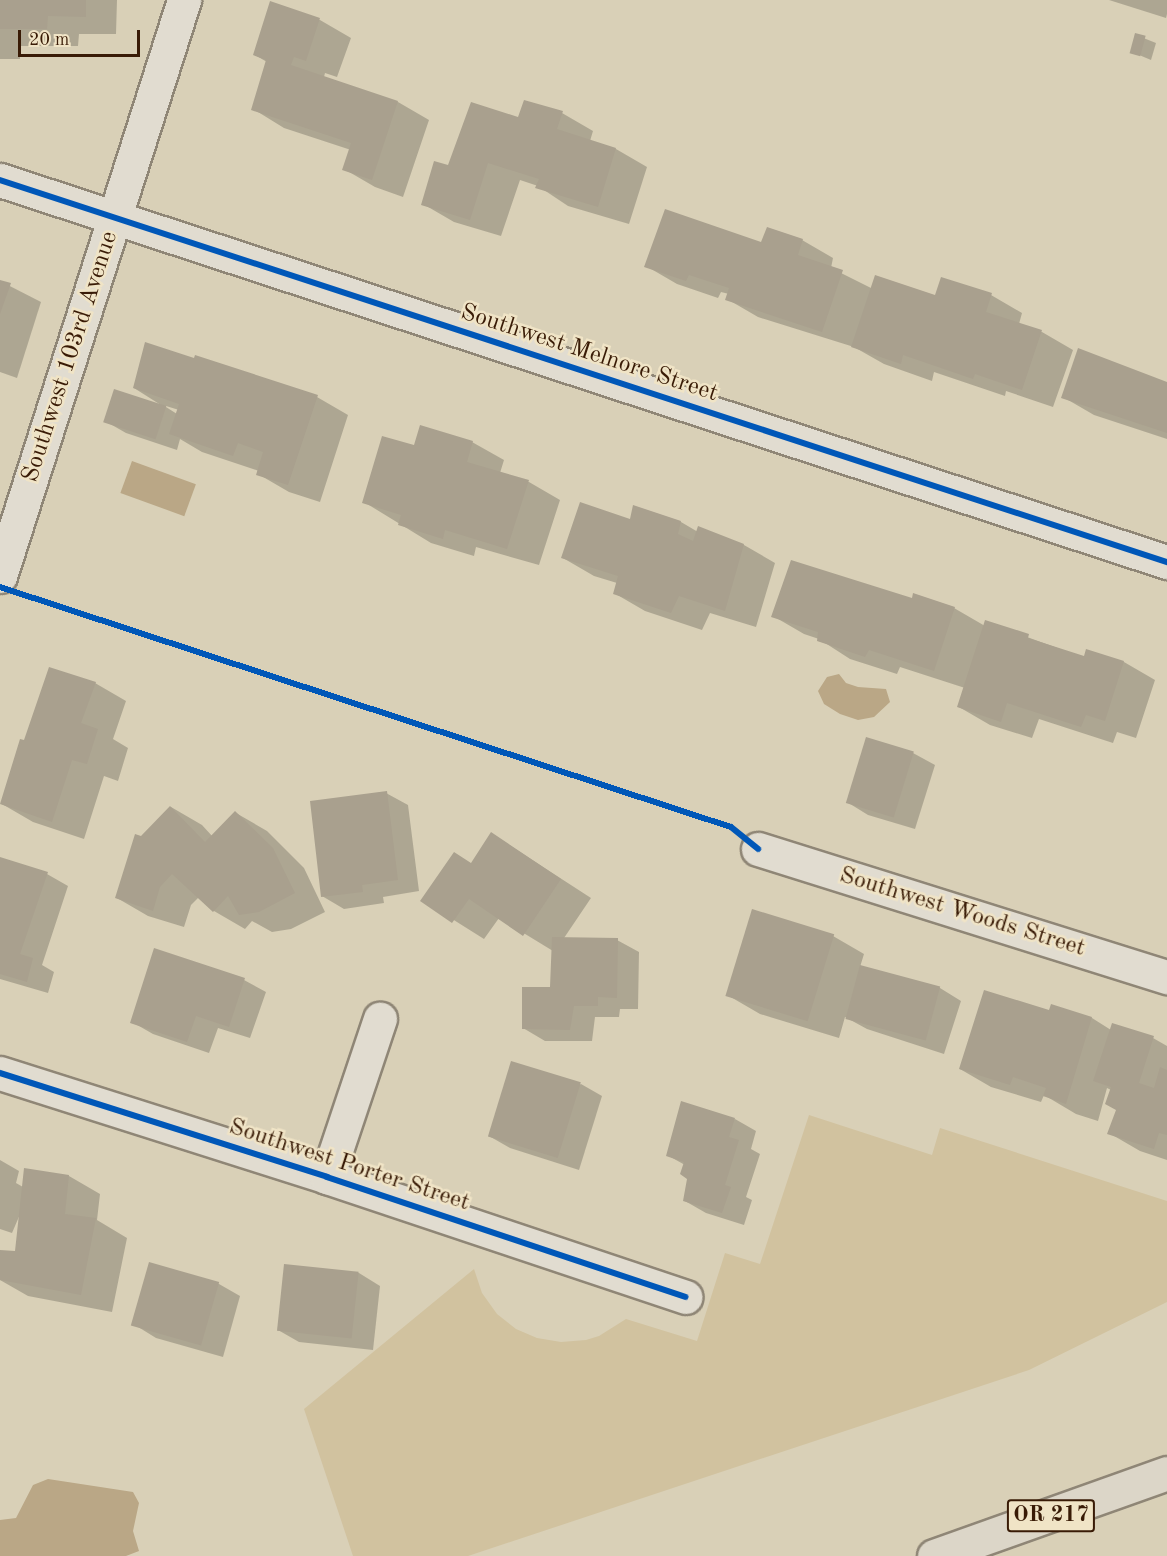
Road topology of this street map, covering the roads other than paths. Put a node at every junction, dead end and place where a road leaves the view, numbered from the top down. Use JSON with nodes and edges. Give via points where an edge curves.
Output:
{"nodes":[{"id":1,"x":184,"y":0,"type":"edge"},
{"id":2,"x":0,"y":180,"type":"edge"},
{"id":3,"x":116,"y":217,"type":"junction"},
{"id":4,"x":1167,"y":562,"type":"edge"},
{"id":5,"x":0,"y":576,"type":"edge"},
{"id":6,"x":758,"y":849,"type":"dead end"},
{"id":7,"x":1167,"y":977,"type":"edge"},
{"id":8,"x":380,"y":1019,"type":"dead end"},
{"id":9,"x":0,"y":1073,"type":"edge"},
{"id":10,"x":327,"y":1177,"type":"junction"},
{"id":11,"x":685,"y":1297,"type":"dead end"},
{"id":12,"x":1167,"y":1473,"type":"edge"},
{"id":13,"x":934,"y":1556,"type":"edge"}],
"edges":[{"from":1,"to":3,"type":"street","name":"Southwest 103rd Avenue"},
{"from":2,"to":3,"type":"street","name":"Southwest Melnore Street"},
{"from":3,"to":4,"type":"street","name":"Southwest Melnore Street"},
{"from":3,"to":5,"type":"street","name":"Southwest 103rd Avenue"},
{"from":6,"to":7,"type":"street","name":"Southwest Woods Street"},
{"from":8,"to":10,"type":"street","name":"Southwest Porter Street"},
{"from":9,"to":10,"type":"street","name":"Southwest Porter Street"},
{"from":10,"to":11,"type":"street","name":"Southwest Porter Street"},
{"from":12,"to":13,"type":"highway","number":"OR 217"}]}
